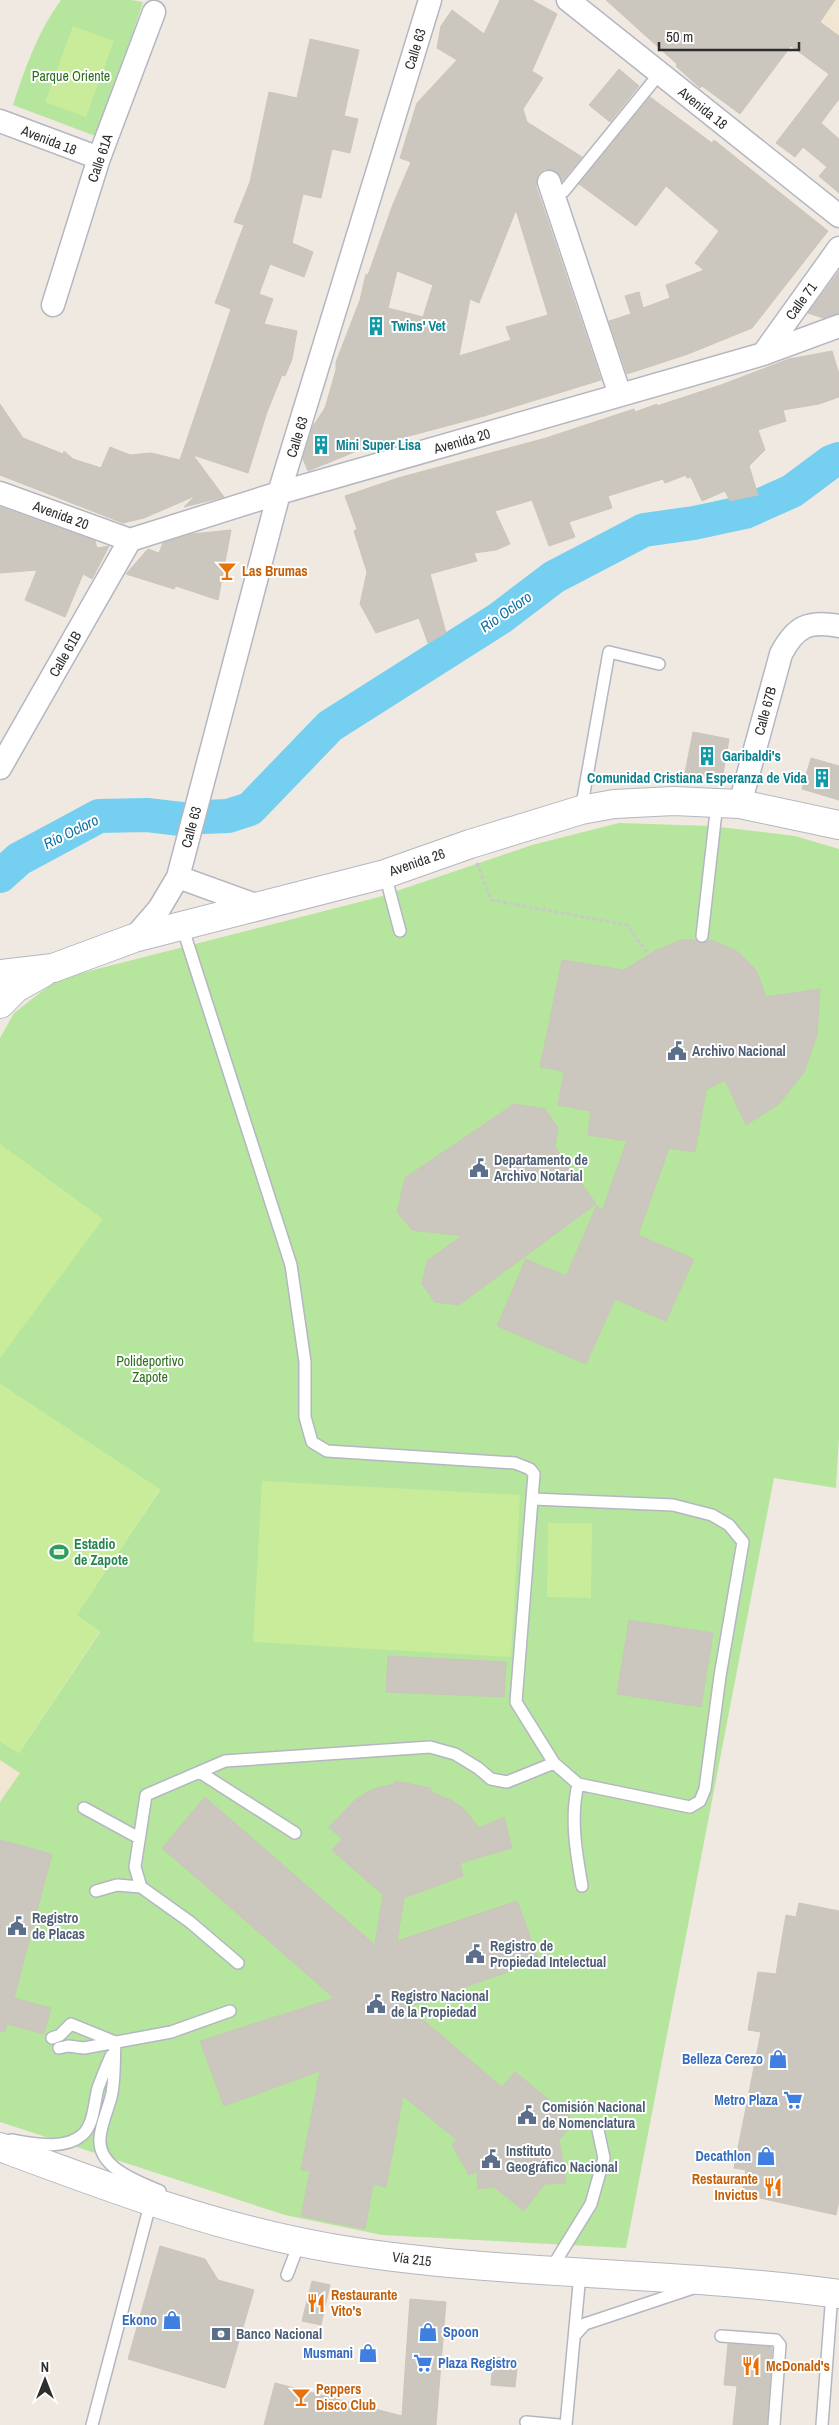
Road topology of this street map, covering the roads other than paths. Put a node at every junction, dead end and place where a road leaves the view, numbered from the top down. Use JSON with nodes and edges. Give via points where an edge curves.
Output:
{"nodes":[{"id":1,"x":430,"y":0,"type":"edge"},
{"id":2,"x":568,"y":0,"type":"edge"},
{"id":3,"x":154,"y":12,"type":"dead end"},
{"id":4,"x":660,"y":73,"type":"junction"},
{"id":5,"x":0,"y":121,"type":"edge"},
{"id":6,"x":98,"y":158,"type":"junction"},
{"id":7,"x":557,"y":186,"type":"joint"},
{"id":8,"x":839,"y":216,"type":"edge"},
{"id":9,"x":839,"y":248,"type":"edge"},
{"id":10,"x":53,"y":306,"type":"dead end"},
{"id":11,"x":839,"y":326,"type":"edge"},
{"id":12,"x":763,"y":354,"type":"junction"},
{"id":13,"x":620,"y":395,"type":"junction"},
{"id":14,"x":0,"y":492,"type":"edge"},
{"id":15,"x":279,"y":493,"type":"junction"},
{"id":16,"x":130,"y":540,"type":"junction"},
{"id":17,"x":839,"y":626,"type":"edge"},
{"id":18,"x":659,"y":664,"type":"dead end"},
{"id":19,"x":0,"y":768,"type":"edge"},
{"id":20,"x":729,"y":804,"type":"junction"},
{"id":21,"x":581,"y":810,"type":"junction"},
{"id":22,"x":839,"y":825,"type":"edge"},
{"id":23,"x":384,"y":874,"type":"junction"},
{"id":24,"x":178,"y":877,"type":"junction"},
{"id":25,"x":261,"y":907,"type":"junction"},
{"id":26,"x":182,"y":926,"type":"junction"},
{"id":27,"x":400,"y":931,"type":"dead end"},
{"id":28,"x":702,"y":936,"type":"dead end"},
{"id":29,"x":134,"y":938,"type":"junction"},
{"id":30,"x":53,"y":968,"type":"junction"},
{"id":31,"x":0,"y":974,"type":"edge"},
{"id":32,"x":0,"y":1004,"type":"edge"},
{"id":33,"x":533,"y":1499,"type":"junction"},
{"id":34,"x":554,"y":1763,"type":"junction"},
{"id":35,"x":201,"y":1773,"type":"junction"},
{"id":36,"x":578,"y":1784,"type":"junction"},
{"id":37,"x":84,"y":1808,"type":"dead end"},
{"id":38,"x":295,"y":1833,"type":"dead end"},
{"id":39,"x":139,"y":1838,"type":"junction"},
{"id":40,"x":582,"y":1886,"type":"dead end"},
{"id":41,"x":141,"y":1887,"type":"junction"},
{"id":42,"x":96,"y":1891,"type":"dead end"},
{"id":43,"x":238,"y":1963,"type":"dead end"},
{"id":44,"x":230,"y":2011,"type":"dead end"},
{"id":45,"x":52,"y":2038,"type":"dead end"},
{"id":46,"x":116,"y":2042,"type":"junction"},
{"id":47,"x":59,"y":2048,"type":"dead end"},
{"id":48,"x":598,"y":2130,"type":"dead end"},
{"id":49,"x":0,"y":2138,"type":"edge"},
{"id":50,"x":0,"y":2147,"type":"edge"},
{"id":51,"x":151,"y":2201,"type":"junction"},
{"id":52,"x":195,"y":2216,"type":"junction"},
{"id":53,"x":300,"y":2241,"type":"junction"},
{"id":54,"x":550,"y":2271,"type":"junction"},
{"id":55,"x":580,"y":2274,"type":"junction"},
{"id":56,"x":287,"y":2275,"type":"dead end"},
{"id":57,"x":711,"y":2282,"type":"junction"},
{"id":58,"x":835,"y":2293,"type":"edge"},
{"id":59,"x":575,"y":2334,"type":"junction"},
{"id":60,"x":721,"y":2336,"type":"dead end"},
{"id":61,"x":526,"y":2422,"type":"dead end"},
{"id":62,"x":92,"y":2425,"type":"edge"},
{"id":63,"x":559,"y":2425,"type":"edge"},
{"id":64,"x":566,"y":2425,"type":"edge"},
{"id":65,"x":774,"y":2425,"type":"edge"},
{"id":66,"x":822,"y":2425,"type":"edge"}],
"edges":[{"from":1,"to":15,"type":"street","name":"Calle 63"},
{"from":2,"to":4,"type":"street","name":"Avenida 18"},
{"from":3,"to":6,"type":"street","name":"Calle 61A"},
{"from":4,"to":7,"type":"lane"},
{"from":4,"to":8,"type":"street","name":"Avenida 18"},
{"from":5,"to":6,"type":"street","name":"Avenida 18"},
{"from":6,"to":10,"type":"street","name":"Calle 61A"},
{"from":7,"to":13,"type":"street"},
{"from":9,"to":12,"type":"street","name":"Calle 71"},
{"from":11,"to":12,"type":"street","name":"Avenida 20"},
{"from":12,"to":13,"type":"street","name":"Avenida 20"},
{"from":13,"to":15,"type":"street","name":"Avenida 20"},
{"from":14,"to":16,"type":"street","name":"Avenida 20"},
{"from":15,"to":16,"type":"street","name":"Avenida 20"},
{"from":15,"to":24,"type":"street","name":"Calle 63"},
{"from":16,"to":19,"type":"street","name":"Calle 61B"},
{"from":17,"to":20,"type":"street","name":"Calle 67B","via":[[826,623],[806,626],[791,635],[781,654]]},
{"from":18,"to":21,"type":"lane","via":[[609,652]]},
{"from":20,"to":21,"type":"street","name":"Avenida 26","via":[[674,801],[614,804]]},
{"from":20,"to":22,"type":"street","name":"Avenida 26"},
{"from":20,"to":28,"type":"lane"},
{"from":21,"to":23,"type":"street","name":"Avenida 26"},
{"from":23,"to":25,"type":"street","name":"Avenida 26"},
{"from":23,"to":27,"type":"lane"},
{"from":24,"to":25,"type":"street"},
{"from":24,"to":29,"type":"street","name":"Calle 63","via":[[159,909]]},
{"from":25,"to":26,"type":"street","name":"Avenida 26"},
{"from":26,"to":29,"type":"street","name":"Avenida 26"},
{"from":26,"to":33,"type":"lane","via":[[291,1265],[305,1362],[305,1417],[312,1442],[327,1451],[516,1463],[534,1474]]},
{"from":29,"to":30,"type":"street","name":"Avenida 26"},
{"from":30,"to":31,"type":"street","name":"Avenida 26"},
{"from":30,"to":32,"type":"street","via":[[16,988]]},
{"from":33,"to":34,"type":"lane","via":[[516,1702]]},
{"from":33,"to":36,"type":"lane","via":[[673,1505],[712,1515],[730,1526],[743,1542],[705,1789],[700,1801],[690,1807]]},
{"from":34,"to":35,"type":"lane","via":[[507,1782],[491,1779],[455,1754],[430,1747],[225,1761]]},
{"from":34,"to":36,"type":"lane"},
{"from":35,"to":38,"type":"lane"},
{"from":35,"to":39,"type":"lane","via":[[146,1795]]},
{"from":36,"to":40,"type":"lane","via":[[573,1806]]},
{"from":37,"to":39,"type":"lane"},
{"from":39,"to":41,"type":"lane","via":[[135,1867]]},
{"from":41,"to":42,"type":"lane","via":[[117,1885]]},
{"from":41,"to":43,"type":"lane","via":[[190,1922]]},
{"from":44,"to":46,"type":"lane","via":[[170,2032]]},
{"from":45,"to":46,"type":"lane","via":[[71,2024]]},
{"from":46,"to":47,"type":"lane","via":[[84,2048]]},
{"from":46,"to":49,"type":"lane","via":[[83,2135],[73,2141],[52,2145]]},
{"from":46,"to":52,"type":"lane","via":[[112,2093],[99,2140],[102,2151],[113,2167],[125,2176],[176,2198]]},
{"from":48,"to":54,"type":"lane","via":[[604,2158],[591,2204]]},
{"from":50,"to":51,"type":"street","name":"Vía 215"},
{"from":51,"to":52,"type":"street","name":"Vía 215"},
{"from":51,"to":62,"type":"lane"},
{"from":52,"to":53,"type":"street","name":"Vía 215"},
{"from":53,"to":54,"type":"street","name":"Vía 215","via":[[427,2262]]},
{"from":53,"to":56,"type":"lane"},
{"from":54,"to":55,"type":"street","name":"Vía 215"},
{"from":55,"to":57,"type":"street","name":"Vía 215"},
{"from":55,"to":59,"type":"lane"},
{"from":57,"to":58,"type":"street","name":"Vía 215"},
{"from":57,"to":59,"type":"lane","via":[[585,2324]]},
{"from":58,"to":66,"type":"lane"},
{"from":59,"to":64,"type":"lane"},
{"from":60,"to":65,"type":"lane","via":[[776,2340],[780,2345]]},
{"from":61,"to":63,"type":"lane"}]}
